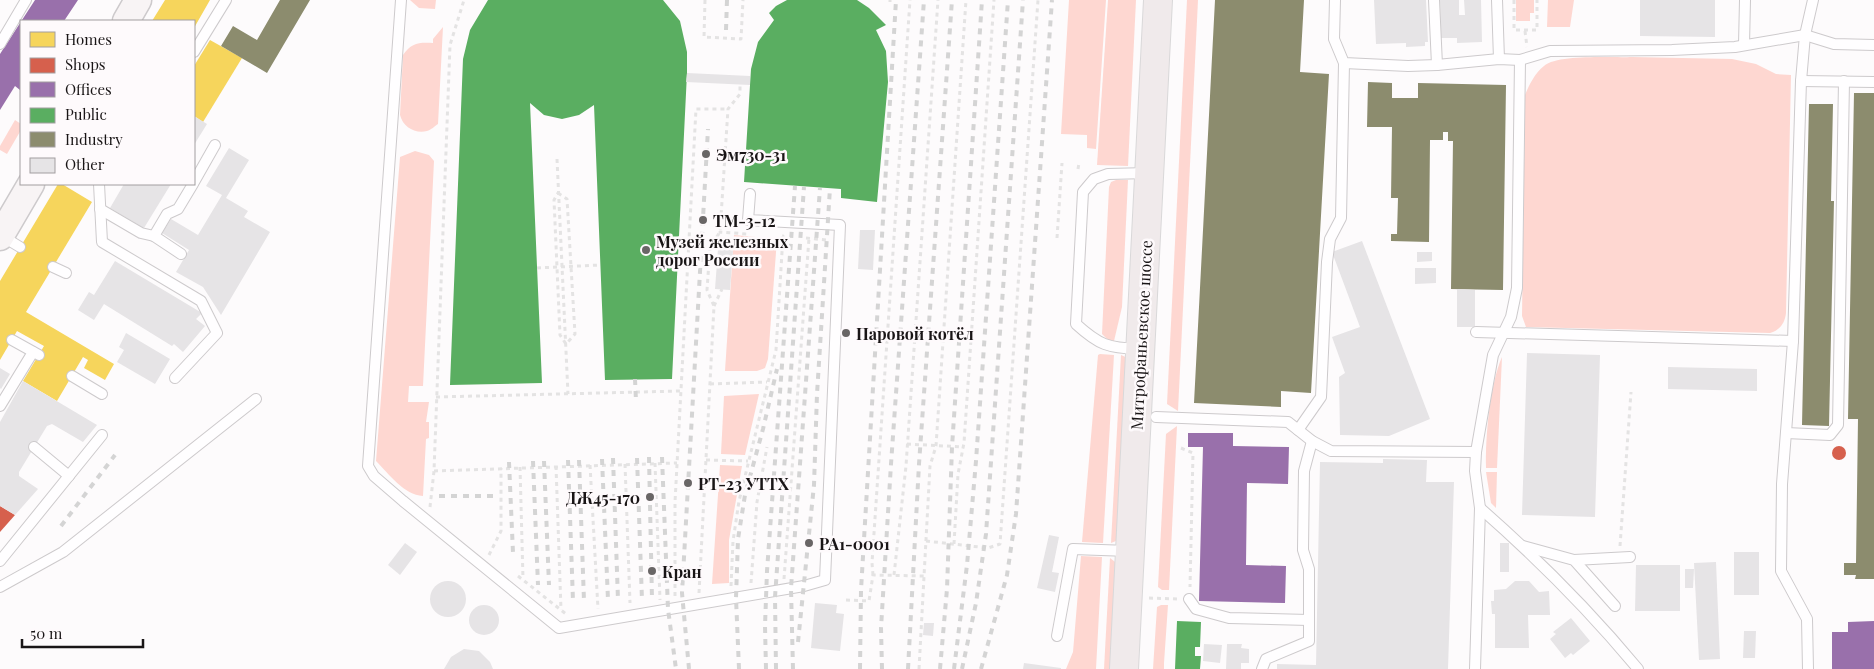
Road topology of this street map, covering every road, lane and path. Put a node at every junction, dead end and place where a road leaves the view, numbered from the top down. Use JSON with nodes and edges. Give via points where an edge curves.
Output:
{"nodes":[{"id":1,"x":26,"y":0,"type":"edge"},
{"id":2,"x":138,"y":0,"type":"edge"},
{"id":3,"x":226,"y":0,"type":"edge"},
{"id":4,"x":401,"y":0,"type":"edge"},
{"id":5,"x":464,"y":0,"type":"edge"},
{"id":6,"x":705,"y":0,"type":"edge"},
{"id":7,"x":742,"y":0,"type":"edge"},
{"id":8,"x":910,"y":0,"type":"edge"},
{"id":9,"x":938,"y":0,"type":"edge"},
{"id":10,"x":966,"y":0,"type":"edge"},
{"id":11,"x":994,"y":0,"type":"edge"},
{"id":12,"x":1038,"y":0,"type":"edge"},
{"id":13,"x":1158,"y":0,"type":"edge"},
{"id":14,"x":1176,"y":0,"type":"edge"},
{"id":15,"x":1335,"y":0,"type":"edge"},
{"id":16,"x":1434,"y":0,"type":"edge"},
{"id":17,"x":1496,"y":0,"type":"edge"},
{"id":18,"x":1514,"y":0,"type":"edge"},
{"id":19,"x":1537,"y":0,"type":"edge"},
{"id":20,"x":1744,"y":0,"type":"edge"},
{"id":21,"x":1814,"y":0,"type":"edge"},
{"id":22,"x":127,"y":20,"type":"edge"},
{"id":23,"x":1805,"y":35,"type":"junction"},
{"id":24,"x":0,"y":44,"type":"edge"},
{"id":25,"x":1744,"y":45,"type":"junction"},
{"id":26,"x":1874,"y":45,"type":"edge"},
{"id":27,"x":195,"y":50,"type":"edge"},
{"id":28,"x":1499,"y":59,"type":"junction"},
{"id":29,"x":1520,"y":60,"type":"junction"},
{"id":30,"x":1344,"y":63,"type":"junction"},
{"id":31,"x":1436,"y":65,"type":"junction"},
{"id":32,"x":1801,"y":81,"type":"junction"},
{"id":33,"x":1844,"y":81,"type":"junction"},
{"id":34,"x":1874,"y":82,"type":"edge"},
{"id":35,"x":740,"y":85,"type":"dead end"},
{"id":36,"x":728,"y":109,"type":"junction"},
{"id":37,"x":216,"y":145,"type":"dead end"},
{"id":38,"x":557,"y":160,"type":"dead end"},
{"id":39,"x":1062,"y":163,"type":"dead end"},
{"id":40,"x":1079,"y":164,"type":"dead end"},
{"id":41,"x":1078,"y":169,"type":"dead end"},
{"id":42,"x":1149,"y":173,"type":"junction"},
{"id":43,"x":195,"y":180,"type":"edge"},
{"id":44,"x":31,"y":185,"type":"edge"},
{"id":45,"x":99,"y":185,"type":"edge"},
{"id":46,"x":192,"y":185,"type":"edge"},
{"id":47,"x":558,"y":193,"type":"junction"},
{"id":48,"x":750,"y":194,"type":"dead end"},
{"id":49,"x":100,"y":209,"type":"junction"},
{"id":50,"x":720,"y":232,"type":"junction"},
{"id":51,"x":756,"y":234,"type":"dead end"},
{"id":52,"x":774,"y":235,"type":"dead end"},
{"id":53,"x":154,"y":236,"type":"junction"},
{"id":54,"x":783,"y":236,"type":"junction"},
{"id":55,"x":792,"y":237,"type":"dead end"},
{"id":56,"x":801,"y":237,"type":"dead end"},
{"id":57,"x":809,"y":238,"type":"junction"},
{"id":58,"x":1057,"y":238,"type":"dead end"},
{"id":59,"x":7,"y":240,"type":"edge"},
{"id":60,"x":831,"y":242,"type":"dead end"},
{"id":61,"x":725,"y":249,"type":"dead end"},
{"id":62,"x":181,"y":254,"type":"dead end"},
{"id":63,"x":600,"y":265,"type":"dead end"},
{"id":64,"x":53,"y":267,"type":"dead end"},
{"id":65,"x":562,"y":267,"type":"junction"},
{"id":66,"x":537,"y":268,"type":"dead end"},
{"id":67,"x":66,"y":273,"type":"dead end"},
{"id":68,"x":722,"y":289,"type":"dead end"},
{"id":69,"x":714,"y":306,"type":"junction"},
{"id":70,"x":1476,"y":332,"type":"dead end"},
{"id":71,"x":1503,"y":334,"type":"junction"},
{"id":72,"x":12,"y":340,"type":"dead end"},
{"id":73,"x":1793,"y":341,"type":"junction"},
{"id":74,"x":566,"y":344,"type":"junction"},
{"id":75,"x":1141,"y":349,"type":"junction"},
{"id":76,"x":72,"y":376,"type":"dead end"},
{"id":77,"x":175,"y":378,"type":"dead end"},
{"id":78,"x":767,"y":382,"type":"junction"},
{"id":79,"x":710,"y":384,"type":"junction"},
{"id":80,"x":681,"y":391,"type":"junction"},
{"id":81,"x":1631,"y":392,"type":"dead end"},
{"id":82,"x":102,"y":394,"type":"dead end"},
{"id":83,"x":568,"y":394,"type":"junction"},
{"id":84,"x":436,"y":397,"type":"junction"},
{"id":85,"x":256,"y":399,"type":"dead end"},
{"id":86,"x":0,"y":406,"type":"edge"},
{"id":87,"x":1156,"y":417,"type":"junction"},
{"id":88,"x":1298,"y":430,"type":"junction"},
{"id":89,"x":1786,"y":433,"type":"junction"},
{"id":90,"x":102,"y":435,"type":"dead end"},
{"id":91,"x":1312,"y":441,"type":"junction"},
{"id":92,"x":907,"y":444,"type":"junction"},
{"id":93,"x":936,"y":446,"type":"junction"},
{"id":94,"x":34,"y":447,"type":"dead end"},
{"id":95,"x":767,"y":447,"type":"dead end"},
{"id":96,"x":964,"y":447,"type":"junction"},
{"id":97,"x":1181,"y":448,"type":"dead end"},
{"id":98,"x":1476,"y":452,"type":"junction"},
{"id":99,"x":706,"y":460,"type":"junction"},
{"id":100,"x":748,"y":461,"type":"junction"},
{"id":101,"x":655,"y":463,"type":"junction"},
{"id":102,"x":677,"y":463,"type":"junction"},
{"id":103,"x":625,"y":464,"type":"junction"},
{"id":104,"x":590,"y":465,"type":"junction"},
{"id":105,"x":556,"y":466,"type":"junction"},
{"id":106,"x":520,"y":467,"type":"junction"},
{"id":107,"x":501,"y":468,"type":"junction"},
{"id":108,"x":434,"y":471,"type":"junction"},
{"id":109,"x":68,"y":476,"type":"junction"},
{"id":110,"x":1480,"y":508,"type":"junction"},
{"id":111,"x":427,"y":520,"type":"junction"},
{"id":112,"x":926,"y":541,"type":"junction"},
{"id":113,"x":954,"y":544,"type":"junction"},
{"id":114,"x":1522,"y":545,"type":"junction"},
{"id":115,"x":482,"y":549,"type":"dead end"},
{"id":116,"x":1130,"y":551,"type":"junction"},
{"id":117,"x":489,"y":555,"type":"junction"},
{"id":118,"x":1625,"y":557,"type":"joint"},
{"id":119,"x":496,"y":560,"type":"dead end"},
{"id":120,"x":1574,"y":560,"type":"junction"},
{"id":121,"x":0,"y":561,"type":"edge"},
{"id":122,"x":516,"y":575,"type":"dead end"},
{"id":123,"x":873,"y":575,"type":"junction"},
{"id":124,"x":894,"y":575,"type":"junction"},
{"id":125,"x":924,"y":576,"type":"junction"},
{"id":126,"x":792,"y":578,"type":"dead end"},
{"id":127,"x":784,"y":579,"type":"junction"},
{"id":128,"x":523,"y":580,"type":"junction"},
{"id":129,"x":777,"y":581,"type":"dead end"},
{"id":130,"x":758,"y":584,"type":"dead end"},
{"id":131,"x":0,"y":587,"type":"edge"},
{"id":132,"x":736,"y":588,"type":"dead end"},
{"id":133,"x":707,"y":592,"type":"dead end"},
{"id":134,"x":699,"y":594,"type":"junction"},
{"id":135,"x":690,"y":595,"type":"dead end"},
{"id":136,"x":682,"y":596,"type":"dead end"},
{"id":137,"x":675,"y":597,"type":"junction"},
{"id":138,"x":1146,"y":598,"type":"junction"},
{"id":139,"x":1189,"y":599,"type":"junction"},
{"id":140,"x":660,"y":600,"type":"junction"},
{"id":141,"x":846,"y":600,"type":"dead end"},
{"id":142,"x":653,"y":602,"type":"dead end"},
{"id":143,"x":638,"y":604,"type":"dead end"},
{"id":144,"x":1615,"y":606,"type":"dead end"},
{"id":145,"x":560,"y":610,"type":"junction"},
{"id":146,"x":606,"y":610,"type":"dead end"},
{"id":147,"x":569,"y":616,"type":"dead end"},
{"id":148,"x":1309,"y":620,"type":"junction"},
{"id":149,"x":1057,"y":636,"type":"dead end"},
{"id":150,"x":1637,"y":668,"type":"edge"},
{"id":151,"x":919,"y":669,"type":"edge"},
{"id":152,"x":1124,"y":669,"type":"edge"},
{"id":153,"x":1142,"y":669,"type":"edge"},
{"id":154,"x":1262,"y":669,"type":"edge"},
{"id":155,"x":1475,"y":669,"type":"edge"},
{"id":156,"x":1808,"y":669,"type":"edge"}],
"edges":[{"from":1,"to":24,"type":"lane"},
{"from":2,"to":22,"type":"main road"},
{"from":3,"to":27,"type":"lane"},
{"from":4,"to":111,"type":"lane","via":[[368,466],[374,476]]},
{"from":5,"to":84,"type":"path","via":[[450,45]]},
{"from":6,"to":7,"type":"path","via":[[704,36],[741,39]]},
{"from":8,"to":123,"type":"path"},
{"from":9,"to":92,"type":"path"},
{"from":10,"to":93,"type":"path"},
{"from":11,"to":96,"type":"path"},
{"from":12,"to":113,"type":"path","via":[[1000,544],[988,548]]},
{"from":13,"to":42,"type":"main road","name":"Митрофаньевское шоссе"},
{"from":14,"to":87,"type":"main road","name":"Митрофаньевское шоссе"},
{"from":15,"to":30,"type":"lane","via":[[1334,39]]},
{"from":16,"to":31,"type":"lane"},
{"from":17,"to":28,"type":"lane"},
{"from":18,"to":19,"type":"path","via":[[1514,30],[1537,30]]},
{"from":20,"to":25,"type":"lane"},
{"from":21,"to":23,"type":"lane"},
{"from":23,"to":25,"type":"lane"},
{"from":23,"to":26,"type":"lane","via":[[1834,44]]},
{"from":23,"to":32,"type":"lane"},
{"from":25,"to":29,"type":"lane","via":[[1672,50],[1550,51]]},
{"from":28,"to":29,"type":"lane"},
{"from":28,"to":31,"type":"lane"},
{"from":29,"to":71,"type":"lane","via":[[1517,288],[1511,317]]},
{"from":30,"to":31,"type":"lane"},
{"from":30,"to":88,"type":"lane","via":[[1341,218],[1330,239],[1327,262],[1322,397]]},
{"from":32,"to":33,"type":"lane"},
{"from":32,"to":73,"type":"lane"},
{"from":33,"to":34,"type":"lane"},
{"from":33,"to":89,"type":"lane","via":[[1838,425],[1830,434]]},
{"from":35,"to":36,"type":"path","via":[[740,94]]},
{"from":36,"to":50,"type":"path"},
{"from":36,"to":80,"type":"path","via":[[696,109]]},
{"from":37,"to":43,"type":"lane"},
{"from":38,"to":47,"type":"path"},
{"from":39,"to":58,"type":"path"},
{"from":40,"to":41,"type":"path"},
{"from":42,"to":75,"type":"main road","name":"Митрофаньевское шоссе"},
{"from":42,"to":75,"type":"lane","via":[[1108,174],[1094,178],[1082,192],[1076,314],[1076,324],[1100,343]]},
{"from":44,"to":59,"type":"main road"},
{"from":45,"to":49,"type":"lane"},
{"from":46,"to":53,"type":"lane","via":[[178,209],[167,214]]},
{"from":47,"to":65,"type":"path"},
{"from":47,"to":74,"type":"path","via":[[554,200],[560,335]]},
{"from":47,"to":74,"type":"path","via":[[567,199],[575,334]]},
{"from":48,"to":111,"type":"lane","via":[[748,220],[840,225],[825,580],[559,628]]},
{"from":49,"to":53,"type":"lane","via":[[141,233]]},
{"from":49,"to":77,"type":"lane","via":[[102,242],[201,301],[217,333]]},
{"from":50,"to":51,"type":"path"},
{"from":50,"to":61,"type":"path"},
{"from":50,"to":69,"type":"path","via":[[710,247],[707,290]]},
{"from":52,"to":54,"type":"path"},
{"from":53,"to":62,"type":"lane"},
{"from":54,"to":55,"type":"path"},
{"from":54,"to":78,"type":"path","via":[[776,350]]},
{"from":56,"to":57,"type":"path"},
{"from":57,"to":60,"type":"path"},
{"from":57,"to":127,"type":"path"},
{"from":63,"to":65,"type":"path","bridge":true},
{"from":64,"to":67,"type":"lane"},
{"from":65,"to":66,"type":"path","bridge":true},
{"from":65,"to":74,"type":"path"},
{"from":68,"to":69,"type":"path"},
{"from":69,"to":79,"type":"path"},
{"from":70,"to":71,"type":"lane"},
{"from":71,"to":73,"type":"lane"},
{"from":71,"to":98,"type":"lane","via":[[1493,355]]},
{"from":72,"to":86,"type":"lane","via":[[36,354]]},
{"from":73,"to":89,"type":"lane"},
{"from":74,"to":83,"type":"path"},
{"from":75,"to":116,"type":"main road","name":"Митрофаньевское шоссе"},
{"from":76,"to":82,"type":"lane"},
{"from":78,"to":79,"type":"path"},
{"from":78,"to":100,"type":"path"},
{"from":79,"to":99,"type":"path"},
{"from":80,"to":83,"type":"path"},
{"from":80,"to":102,"type":"path"},
{"from":81,"to":118,"type":"path"},
{"from":83,"to":84,"type":"path"},
{"from":84,"to":108,"type":"path"},
{"from":85,"to":131,"type":"lane","via":[[63,552]]},
{"from":87,"to":88,"type":"lane","via":[[1288,422]]},
{"from":87,"to":138,"type":"main road","name":"Митрофаньевское шоссе"},
{"from":88,"to":91,"type":"lane"},
{"from":89,"to":156,"type":"lane","via":[[1781,571],[1807,619]]},
{"from":90,"to":109,"type":"lane"},
{"from":91,"to":98,"type":"lane","via":[[1331,451]]},
{"from":91,"to":148,"type":"lane","via":[[1304,471],[1303,550],[1309,569]]},
{"from":92,"to":93,"type":"path"},
{"from":92,"to":124,"type":"path"},
{"from":93,"to":96,"type":"path"},
{"from":93,"to":112,"type":"path","via":[[930,466]]},
{"from":94,"to":109,"type":"lane"},
{"from":95,"to":130,"type":"path","via":[[756,502],[751,586]]},
{"from":96,"to":113,"type":"path","via":[[958,474]]},
{"from":97,"to":139,"type":"path","via":[[1193,453]]},
{"from":98,"to":110,"type":"lane"},
{"from":99,"to":100,"type":"path"},
{"from":99,"to":134,"type":"path"},
{"from":100,"to":132,"type":"path","via":[[733,541],[731,589]]},
{"from":101,"to":102,"type":"path"},
{"from":101,"to":103,"type":"path"},
{"from":101,"to":140,"type":"path"},
{"from":102,"to":137,"type":"path"},
{"from":103,"to":104,"type":"path"},
{"from":103,"to":143,"type":"path","via":[[630,606]]},
{"from":104,"to":105,"type":"path"},
{"from":104,"to":146,"type":"path","via":[[598,612]]},
{"from":105,"to":106,"type":"path"},
{"from":105,"to":145,"type":"path"},
{"from":106,"to":107,"type":"path"},
{"from":106,"to":128,"type":"path"},
{"from":107,"to":108,"type":"path"},
{"from":107,"to":117,"type":"path","via":[[501,531]]},
{"from":108,"to":111,"type":"path"},
{"from":109,"to":121,"type":"lane"},
{"from":110,"to":114,"type":"lane"},
{"from":110,"to":155,"type":"lane"},
{"from":112,"to":113,"type":"path"},
{"from":112,"to":125,"type":"path"},
{"from":114,"to":120,"type":"lane"},
{"from":114,"to":150,"type":"lane","via":[[1561,582]]},
{"from":115,"to":117,"type":"path"},
{"from":116,"to":149,"type":"lane","via":[[1073,549]]},
{"from":116,"to":152,"type":"main road","name":"Митрофаньевское шоссе"},
{"from":117,"to":119,"type":"path"},
{"from":118,"to":120,"type":"lane"},
{"from":120,"to":144,"type":"lane"},
{"from":122,"to":128,"type":"path"},
{"from":123,"to":124,"type":"path"},
{"from":123,"to":141,"type":"path","via":[[869,601]]},
{"from":124,"to":125,"type":"path"},
{"from":125,"to":151,"type":"path"},
{"from":126,"to":127,"type":"path"},
{"from":127,"to":129,"type":"path"},
{"from":128,"to":145,"type":"path"},
{"from":133,"to":134,"type":"path"},
{"from":134,"to":135,"type":"path"},
{"from":136,"to":137,"type":"path"},
{"from":137,"to":140,"type":"path"},
{"from":138,"to":139,"type":"path"},
{"from":138,"to":153,"type":"main road","name":"Митрофаньевское шоссе"},
{"from":139,"to":148,"type":"lane","via":[[1196,609],[1228,618]]},
{"from":140,"to":142,"type":"path"},
{"from":145,"to":147,"type":"path"},
{"from":148,"to":154,"type":"lane","via":[[1309,641],[1266,659]]}]}
